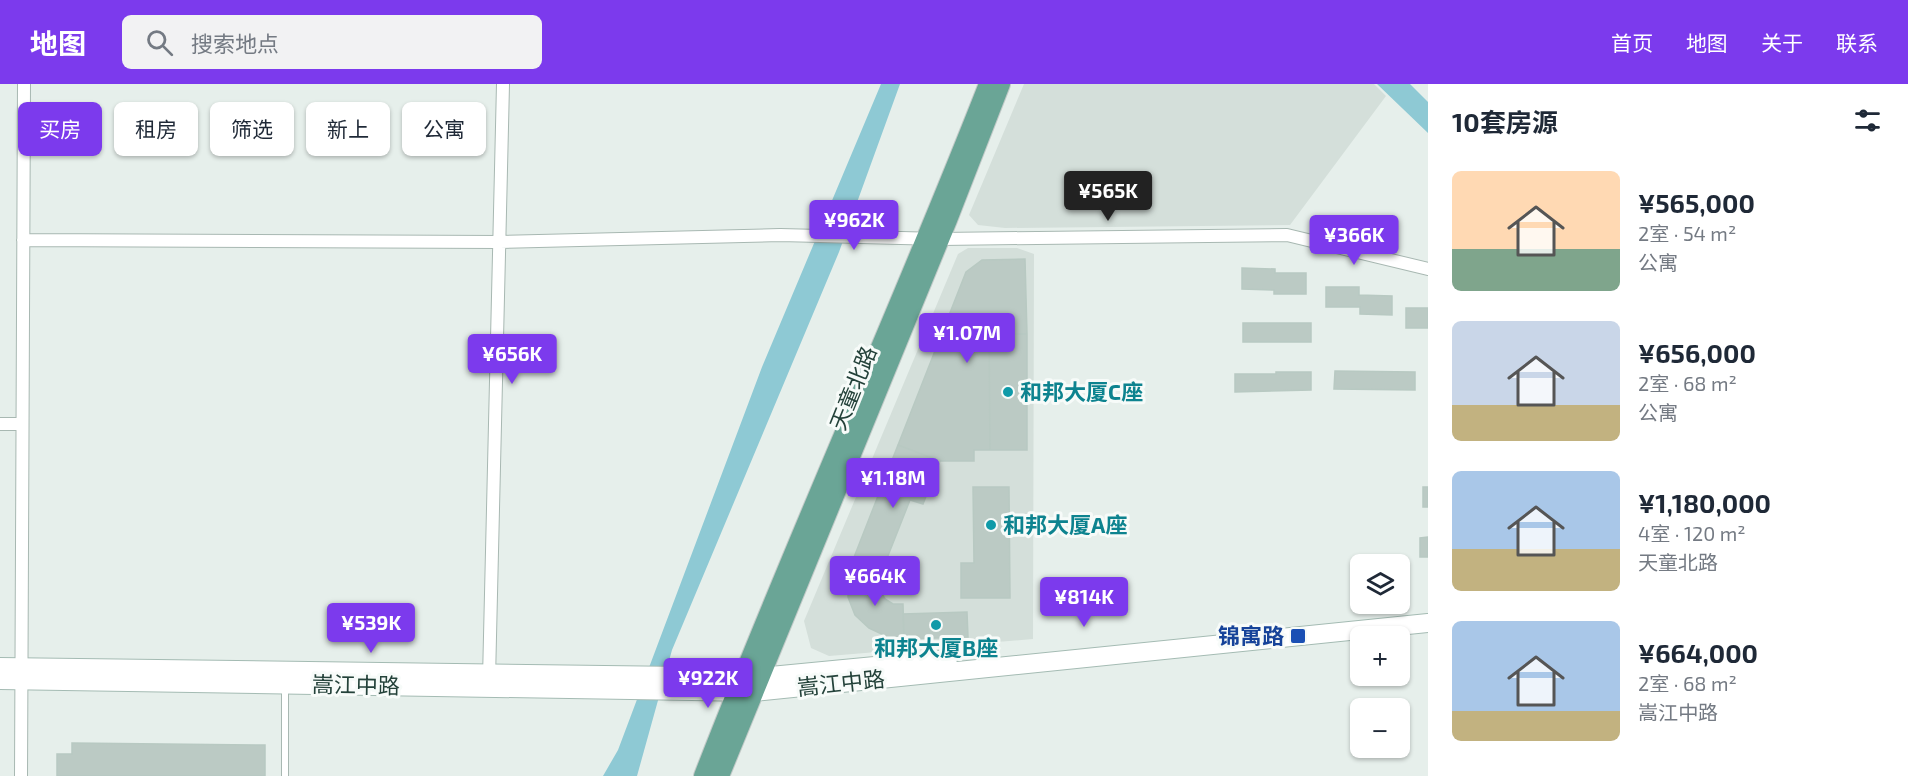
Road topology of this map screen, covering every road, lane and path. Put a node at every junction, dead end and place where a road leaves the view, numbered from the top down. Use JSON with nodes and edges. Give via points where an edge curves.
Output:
{"nodes":[{"id":1,"x":24,"y":84,"type":"edge"},
{"id":2,"x":503,"y":84,"type":"edge"},
{"id":3,"x":994,"y":86,"type":"edge"},
{"id":4,"x":934,"y":233,"type":"junction"},
{"id":5,"x":23,"y":240,"type":"junction"},
{"id":6,"x":500,"y":242,"type":"junction"},
{"id":7,"x":1428,"y":269,"type":"edge"},
{"id":8,"x":0,"y":424,"type":"edge"},
{"id":9,"x":22,"y":424,"type":"junction"},
{"id":10,"x":1428,"y":613,"type":"edge"},
{"id":11,"x":1428,"y":623,"type":"edge"},
{"id":12,"x":0,"y":667,"type":"edge"},
{"id":13,"x":22,"y":674,"type":"junction"},
{"id":14,"x":0,"y":680,"type":"edge"},
{"id":15,"x":489,"y":680,"type":"junction"},
{"id":16,"x":285,"y":684,"type":"junction"},
{"id":17,"x":748,"y":684,"type":"junction"},
{"id":18,"x":21,"y":776,"type":"edge"},
{"id":19,"x":285,"y":776,"type":"edge"},
{"id":20,"x":703,"y":776,"type":"edge"},
{"id":21,"x":720,"y":776,"type":"edge"}],
"edges":[{"from":1,"to":5,"type":"street"},
{"from":2,"to":6,"type":"street"},
{"from":3,"to":4,"type":"main road","name":"天童北路"},
{"from":4,"to":6,"type":"street"},
{"from":4,"to":7,"type":"street","via":[[1287,235]]},
{"from":4,"to":17,"type":"main road","name":"天童北路"},
{"from":5,"to":6,"type":"street"},
{"from":5,"to":9,"type":"street"},
{"from":6,"to":15,"type":"street"},
{"from":8,"to":9,"type":"street"},
{"from":9,"to":13,"type":"street"},
{"from":10,"to":17,"type":"main road","name":"嵩江中路"},
{"from":11,"to":17,"type":"main road","name":"嵩江中路"},
{"from":12,"to":13,"type":"main road","name":"嵩江中路"},
{"from":13,"to":14,"type":"main road","name":"嵩江中路"},
{"from":13,"to":15,"type":"main road","name":"嵩江中路"},
{"from":13,"to":16,"type":"main road","name":"嵩江中路"},
{"from":13,"to":18,"type":"street"},
{"from":15,"to":16,"type":"main road","name":"嵩江中路"},
{"from":15,"to":17,"type":"main road","name":"嵩江中路"},
{"from":15,"to":17,"type":"main road","name":"嵩江中路","via":[[598,689],[681,690]]},
{"from":16,"to":19,"type":"lane"},
{"from":17,"to":20,"type":"main road"},
{"from":17,"to":21,"type":"main road","name":"天童北路"}]}
